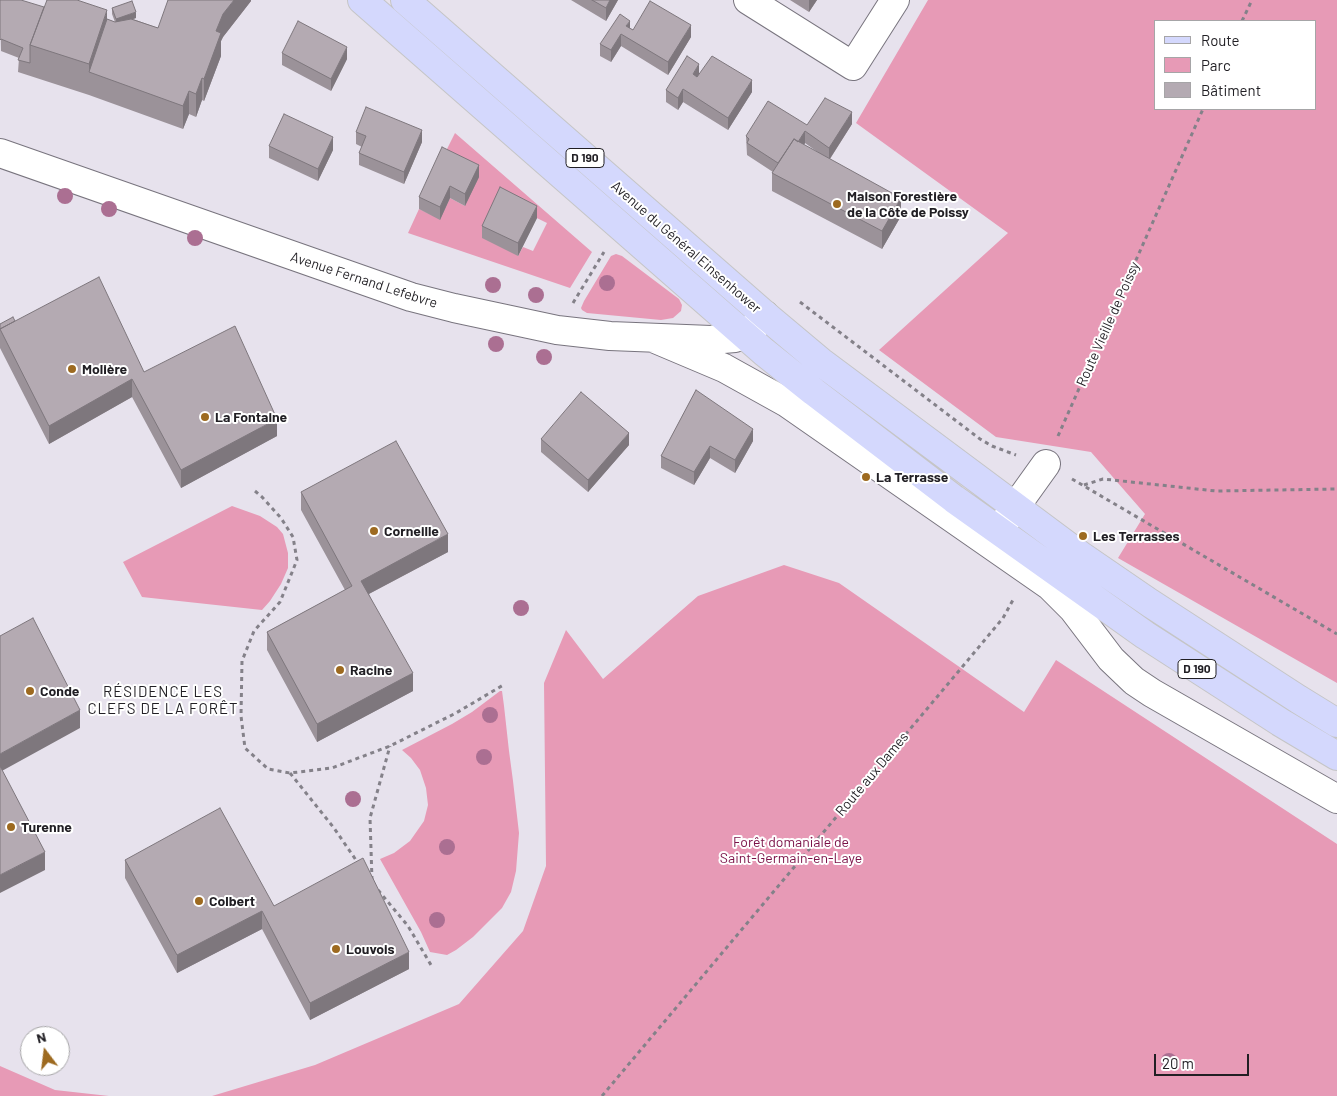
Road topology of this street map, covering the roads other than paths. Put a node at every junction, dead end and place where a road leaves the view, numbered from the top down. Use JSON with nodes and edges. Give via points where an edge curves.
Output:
{"nodes":[{"id":1,"x":362,"y":0,"type":"edge"},
{"id":2,"x":405,"y":0,"type":"edge"},
{"id":3,"x":748,"y":0,"type":"edge"},
{"id":4,"x":895,"y":0,"type":"edge"},
{"id":5,"x":0,"y":153,"type":"edge"},
{"id":6,"x":765,"y":316,"type":"junction"},
{"id":7,"x":744,"y":334,"type":"junction"},
{"id":8,"x":653,"y":338,"type":"junction"},
{"id":9,"x":814,"y":392,"type":"junction"},
{"id":10,"x":837,"y":439,"type":"junction"},
{"id":11,"x":1046,"y":464,"type":"road end"},
{"id":12,"x":1016,"y":507,"type":"junction"},
{"id":13,"x":945,"y":512,"type":"junction"},
{"id":14,"x":998,"y":531,"type":"junction"},
{"id":15,"x":1052,"y":534,"type":"junction"},
{"id":16,"x":1033,"y":566,"type":"junction"},
{"id":17,"x":1337,"y":723,"type":"edge"},
{"id":18,"x":1337,"y":756,"type":"edge"},
{"id":19,"x":1337,"y":799,"type":"edge"}],
"edges":[{"from":1,"to":7,"type":"main road","name":"Avenue du Général Einsenhower","number":"D 190"},
{"from":2,"to":6,"type":"main road","name":"Avenue du Général Einsenhower","number":"D 190"},
{"from":3,"to":4,"type":"street","via":[[853,66]]},
{"from":5,"to":8,"type":"street","name":"Avenue Fernand Lefebvre","via":[[411,298],[557,330]]},
{"from":6,"to":7,"type":"street","name":"Avenue Fernand Lefebvre"},
{"from":6,"to":12,"type":"main road","number":"D 190","via":[[815,358]]},
{"from":7,"to":8,"type":"street","name":"Avenue Fernand Lefebvre","via":[[711,340]]},
{"from":7,"to":9,"type":"main road","number":"D 190"},
{"from":8,"to":10,"type":"street","via":[[724,368],[787,403]]},
{"from":9,"to":10,"type":"street","number":"D 190"},
{"from":9,"to":14,"type":"main road","number":"D 190"},
{"from":10,"to":13,"type":"street"},
{"from":11,"to":12,"type":"street"},
{"from":12,"to":14,"type":"street"},
{"from":12,"to":15,"type":"main road","number":"D 190"},
{"from":13,"to":14,"type":"street"},
{"from":13,"to":16,"type":"street"},
{"from":14,"to":16,"type":"main road","number":"D 190"},
{"from":15,"to":16,"type":"street"},
{"from":15,"to":17,"type":"main road","number":"D 190","via":[[1150,603]]},
{"from":16,"to":18,"type":"main road","number":"D 190"},
{"from":16,"to":19,"type":"street","via":[[1073,609],[1111,659],[1134,681]]}]}
